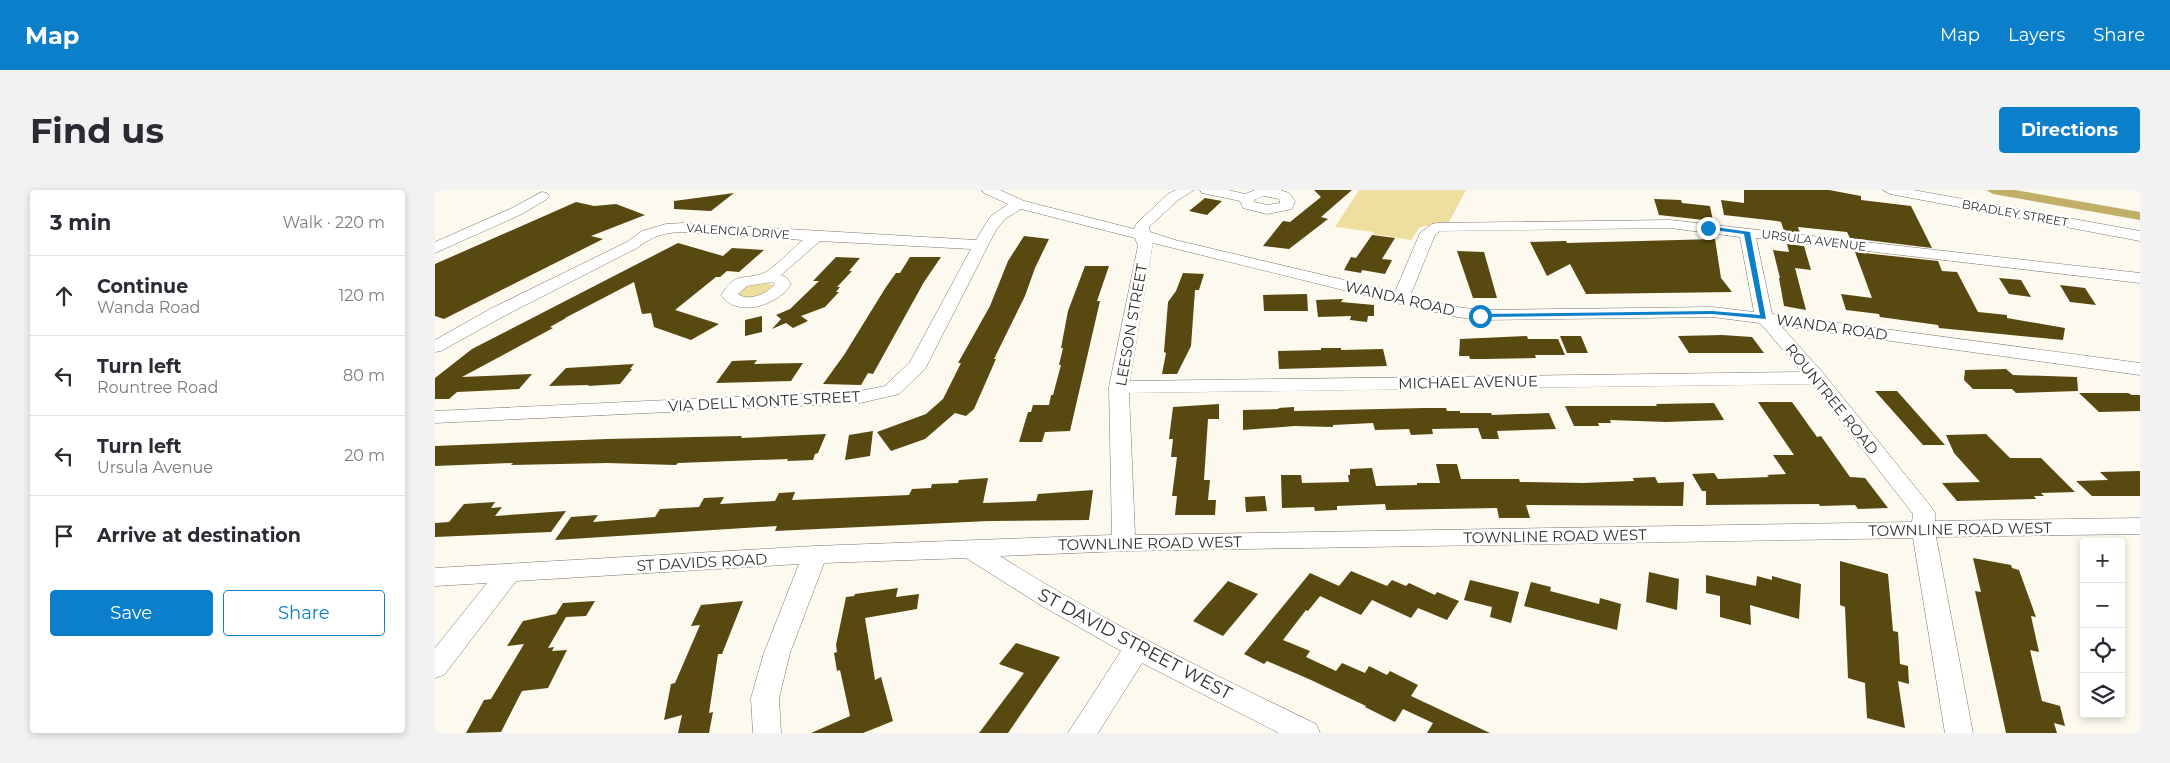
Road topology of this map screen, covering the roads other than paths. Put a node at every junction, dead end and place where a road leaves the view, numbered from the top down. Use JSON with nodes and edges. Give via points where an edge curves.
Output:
{"nodes":[{"id":1,"x":989,"y":190,"type":"edge"},
{"id":2,"x":1187,"y":190,"type":"edge"},
{"id":3,"x":1207,"y":190,"type":"edge"},
{"id":4,"x":1890,"y":190,"type":"edge"},
{"id":5,"x":542,"y":196,"type":"dead end"},
{"id":6,"x":1246,"y":198,"type":"dead end"},
{"id":7,"x":1019,"y":204,"type":"junction"},
{"id":8,"x":1747,"y":232,"type":"junction"},
{"id":9,"x":1142,"y":235,"type":"junction"},
{"id":10,"x":817,"y":236,"type":"junction"},
{"id":11,"x":2140,"y":236,"type":"edge"},
{"id":12,"x":981,"y":245,"type":"junction"},
{"id":13,"x":435,"y":248,"type":"edge"},
{"id":14,"x":769,"y":277,"type":"dead end"},
{"id":15,"x":2140,"y":278,"type":"edge"},
{"id":16,"x":1400,"y":299,"type":"junction"},
{"id":17,"x":1763,"y":318,"type":"junction"},
{"id":18,"x":435,"y":347,"type":"edge"},
{"id":19,"x":2140,"y":369,"type":"edge"},
{"id":20,"x":1817,"y":378,"type":"junction"},
{"id":21,"x":1119,"y":387,"type":"junction"},
{"id":22,"x":435,"y":416,"type":"edge"},
{"id":23,"x":2140,"y":526,"type":"edge"},
{"id":24,"x":1923,"y":530,"type":"junction"},
{"id":25,"x":1124,"y":543,"type":"junction"},
{"id":26,"x":969,"y":548,"type":"junction"},
{"id":27,"x":815,"y":555,"type":"junction"},
{"id":28,"x":509,"y":573,"type":"junction"},
{"id":29,"x":435,"y":577,"type":"edge"},
{"id":30,"x":1137,"y":649,"type":"junction"},
{"id":31,"x":435,"y":667,"type":"edge"},
{"id":32,"x":767,"y":733,"type":"edge"},
{"id":33,"x":1082,"y":733,"type":"edge"},
{"id":34,"x":1305,"y":733,"type":"edge"},
{"id":35,"x":1959,"y":733,"type":"edge"}],
"edges":[{"from":1,"to":7,"type":"street","name":"WANDA ROAD"},
{"from":2,"to":9,"type":"street","via":[[1173,197],[1143,226]]},
{"from":3,"to":6,"type":"street"},
{"from":4,"to":11,"type":"street","name":"BRADLEY STREET"},
{"from":5,"to":13,"type":"street","via":[[517,211]]},
{"from":7,"to":9,"type":"street","name":"WANDA ROAD"},
{"from":7,"to":12,"type":"street","name":"VIA DELL MONTE STREET","via":[[989,226]]},
{"from":8,"to":15,"type":"street","name":"URSULA AVENUE"},
{"from":8,"to":16,"type":"street","name":"URSULA AVENUE","via":[[1670,224],[1437,227],[1428,233]]},
{"from":8,"to":17,"type":"street"},
{"from":9,"to":16,"type":"street","name":"WANDA ROAD"},
{"from":9,"to":21,"type":"street","name":"LEESON STREET","via":[[1146,246]]},
{"from":10,"to":12,"type":"street","name":"VALENCIA DRIVE"},
{"from":10,"to":14,"type":"street"},
{"from":10,"to":18,"type":"street","name":"VALENCIA DRIVE","via":[[683,227],[660,230]]},
{"from":12,"to":22,"type":"street","name":"VIA DELL MONTE STREET","via":[[918,365],[892,390],[860,397]]},
{"from":16,"to":17,"type":"street","name":"WANDA ROAD","via":[[1480,316],[1712,312]]},
{"from":17,"to":19,"type":"street","name":"WANDA ROAD"},
{"from":17,"to":20,"type":"street","name":"ROUNTREE ROAD"},
{"from":20,"to":21,"type":"street","name":"MICHAEL AVENUE"},
{"from":20,"to":24,"type":"street","name":"ROUNTREE ROAD","via":[[1924,513]]},
{"from":21,"to":25,"type":"street","name":"LEESON STREET"},
{"from":23,"to":24,"type":"street","name":"TOWNLINE ROAD WEST"},
{"from":24,"to":25,"type":"street","name":"TOWNLINE ROAD WEST"},
{"from":24,"to":35,"type":"street","name":"ROUNTREE ROAD"},
{"from":25,"to":26,"type":"street","name":"TOWNLINE ROAD WEST"},
{"from":26,"to":27,"type":"street","name":"ST DAVIDS ROAD"},
{"from":26,"to":30,"type":"street","name":"ST DAVID STREET WEST","via":[[1009,575]]},
{"from":27,"to":28,"type":"street","name":"ST DAVIDS ROAD"},
{"from":27,"to":32,"type":"street","via":[[774,662],[765,698]]},
{"from":28,"to":29,"type":"street","name":"ST DAVIDS ROAD"},
{"from":28,"to":31,"type":"street"},
{"from":30,"to":33,"type":"street"},
{"from":30,"to":34,"type":"street","name":"ST DAVID STREET WEST"}]}
